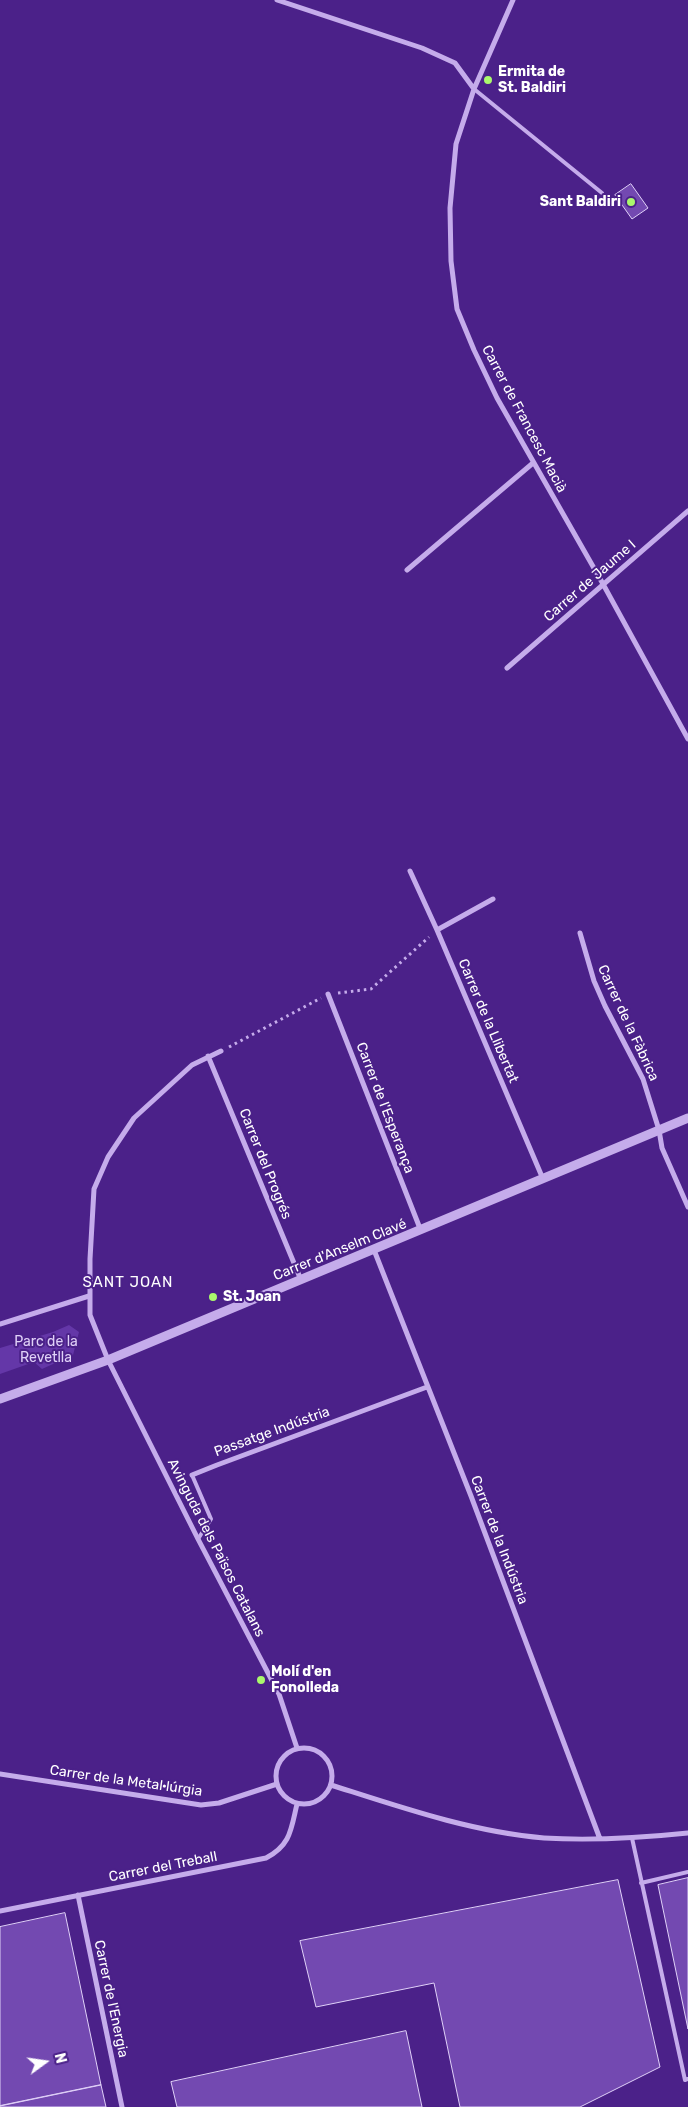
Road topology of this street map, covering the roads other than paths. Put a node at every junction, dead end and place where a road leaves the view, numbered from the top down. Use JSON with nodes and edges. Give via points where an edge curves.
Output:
{"nodes":[{"id":1,"x":277,"y":0,"type":"edge"},
{"id":2,"x":513,"y":0,"type":"edge"},
{"id":3,"x":474,"y":89,"type":"junction"},
{"id":4,"x":602,"y":193,"type":"dead end"},
{"id":5,"x":533,"y":463,"type":"junction"},
{"id":6,"x":688,"y":511,"type":"edge"},
{"id":7,"x":407,"y":570,"type":"dead end"},
{"id":8,"x":603,"y":584,"type":"junction"},
{"id":9,"x":507,"y":668,"type":"dead end"},
{"id":10,"x":688,"y":739,"type":"edge"},
{"id":11,"x":410,"y":871,"type":"dead end"},
{"id":12,"x":493,"y":899,"type":"dead end"},
{"id":13,"x":437,"y":930,"type":"junction"},
{"id":14,"x":580,"y":933,"type":"dead end"},
{"id":15,"x":328,"y":994,"type":"dead end"},
{"id":16,"x":221,"y":1051,"type":"dead end"},
{"id":17,"x":208,"y":1056,"type":"junction"},
{"id":18,"x":688,"y":1118,"type":"edge"},
{"id":19,"x":659,"y":1130,"type":"junction"},
{"id":20,"x":543,"y":1180,"type":"junction"},
{"id":21,"x":688,"y":1207,"type":"edge"},
{"id":22,"x":421,"y":1231,"type":"junction"},
{"id":23,"x":374,"y":1250,"type":"junction"},
{"id":24,"x":301,"y":1280,"type":"junction"},
{"id":25,"x":89,"y":1296,"type":"junction"},
{"id":26,"x":0,"y":1324,"type":"edge"},
{"id":27,"x":108,"y":1360,"type":"junction"},
{"id":28,"x":427,"y":1387,"type":"junction"},
{"id":29,"x":0,"y":1399,"type":"edge"},
{"id":30,"x":192,"y":1475,"type":"joint"},
{"id":31,"x":198,"y":1539,"type":"junction"},
{"id":32,"x":297,"y":1748,"type":"junction"},
{"id":33,"x":0,"y":1774,"type":"edge"},
{"id":34,"x":277,"y":1784,"type":"junction"},
{"id":35,"x":331,"y":1785,"type":"junction"},
{"id":36,"x":297,"y":1804,"type":"junction"},
{"id":37,"x":688,"y":1833,"type":"edge"},
{"id":38,"x":632,"y":1838,"type":"junction"},
{"id":39,"x":600,"y":1839,"type":"junction"},
{"id":40,"x":688,"y":1872,"type":"edge"},
{"id":41,"x":641,"y":1883,"type":"junction"},
{"id":42,"x":78,"y":1895,"type":"junction"},
{"id":43,"x":0,"y":1911,"type":"edge"},
{"id":44,"x":688,"y":2079,"type":"edge"},
{"id":45,"x":122,"y":2107,"type":"edge"}],
"edges":[{"from":1,"to":3,"type":"street","via":[[422,48],[455,63]]},
{"from":2,"to":3,"type":"street","name":"Carrer de Francesc Macià"},
{"from":3,"to":4,"type":"lane"},
{"from":3,"to":5,"type":"street","name":"Carrer de Francesc Macià","via":[[456,144],[450,208],[451,261],[458,309],[497,398]]},
{"from":5,"to":7,"type":"street"},
{"from":5,"to":8,"type":"street","name":"Carrer de Francesc Macià"},
{"from":6,"to":8,"type":"street","name":"Carrer de Jaume I"},
{"from":8,"to":9,"type":"street","name":"Carrer de Jaume I"},
{"from":8,"to":10,"type":"street","name":"Carrer de Francesc Macià"},
{"from":11,"to":13,"type":"street","name":"Carrer de la Llibertat"},
{"from":12,"to":13,"type":"street"},
{"from":13,"to":20,"type":"street","name":"Carrer de la Llibertat"},
{"from":14,"to":19,"type":"street","name":"Carrer de la Fàbrica","via":[[594,981],[644,1079]]},
{"from":15,"to":22,"type":"street","name":"Carrer de l'Esperança"},
{"from":16,"to":17,"type":"street","name":"Avinguda dels Països Catalans"},
{"from":17,"to":24,"type":"street","name":"Carrer del Progrés"},
{"from":17,"to":25,"type":"street","name":"Avinguda dels Països Catalans","via":[[192,1065],[134,1118],[108,1158],[94,1189]]},
{"from":18,"to":19,"type":"street","name":"Carrer d'Anselm Clavé"},
{"from":19,"to":20,"type":"street","name":"Carrer d'Anselm Clavé"},
{"from":19,"to":21,"type":"street","name":"Carrer de la Fàbrica","via":[[662,1148]]},
{"from":20,"to":22,"type":"street","name":"Carrer d'Anselm Clavé"},
{"from":22,"to":23,"type":"street","name":"Carrer d'Anselm Clavé"},
{"from":23,"to":24,"type":"street","name":"Carrer d'Anselm Clavé"},
{"from":23,"to":28,"type":"street","name":"Carrer de la Indústria"},
{"from":24,"to":27,"type":"street","name":"Carrer d'Anselm Clavé"},
{"from":25,"to":26,"type":"street"},
{"from":25,"to":27,"type":"street","name":"Avinguda dels Països Catalans","via":[[90,1315]]},
{"from":27,"to":29,"type":"street","name":"Carrer d'Anselm Clavé"},
{"from":27,"to":31,"type":"street","name":"Avinguda dels Països Catalans"},
{"from":28,"to":30,"type":"street","name":"Passatge Indústria"},
{"from":28,"to":39,"type":"street","name":"Carrer de la Indústria"},
{"from":30,"to":31,"type":"lane","name":"Passatge Indústria","via":[[211,1519]]},
{"from":31,"to":32,"type":"street","name":"Avinguda dels Països Catalans","via":[[280,1694]]},
{"from":32,"to":34,"type":"street","via":[[280,1760]]},
{"from":32,"to":35,"type":"street","via":[[312,1749],[325,1757],[331,1770]]},
{"from":33,"to":34,"type":"street","name":"Carrer de la Metal·lúrgia","via":[[201,1805],[219,1803]]},
{"from":34,"to":36,"type":"street","via":[[280,1792]]},
{"from":35,"to":36,"type":"street","via":[[316,1802]]},
{"from":35,"to":39,"type":"street","via":[[496,1831],[544,1838]]},
{"from":36,"to":42,"type":"street","name":"Carrer del Treball","via":[[285,1843],[266,1858]]},
{"from":37,"to":38,"type":"street"},
{"from":38,"to":39,"type":"street"},
{"from":38,"to":41,"type":"lane"},
{"from":40,"to":41,"type":"lane"},
{"from":41,"to":44,"type":"lane","via":[[685,2080]]},
{"from":42,"to":43,"type":"street","name":"Carrer del Treball"},
{"from":42,"to":45,"type":"street","name":"Carrer de l'Energia"}]}
